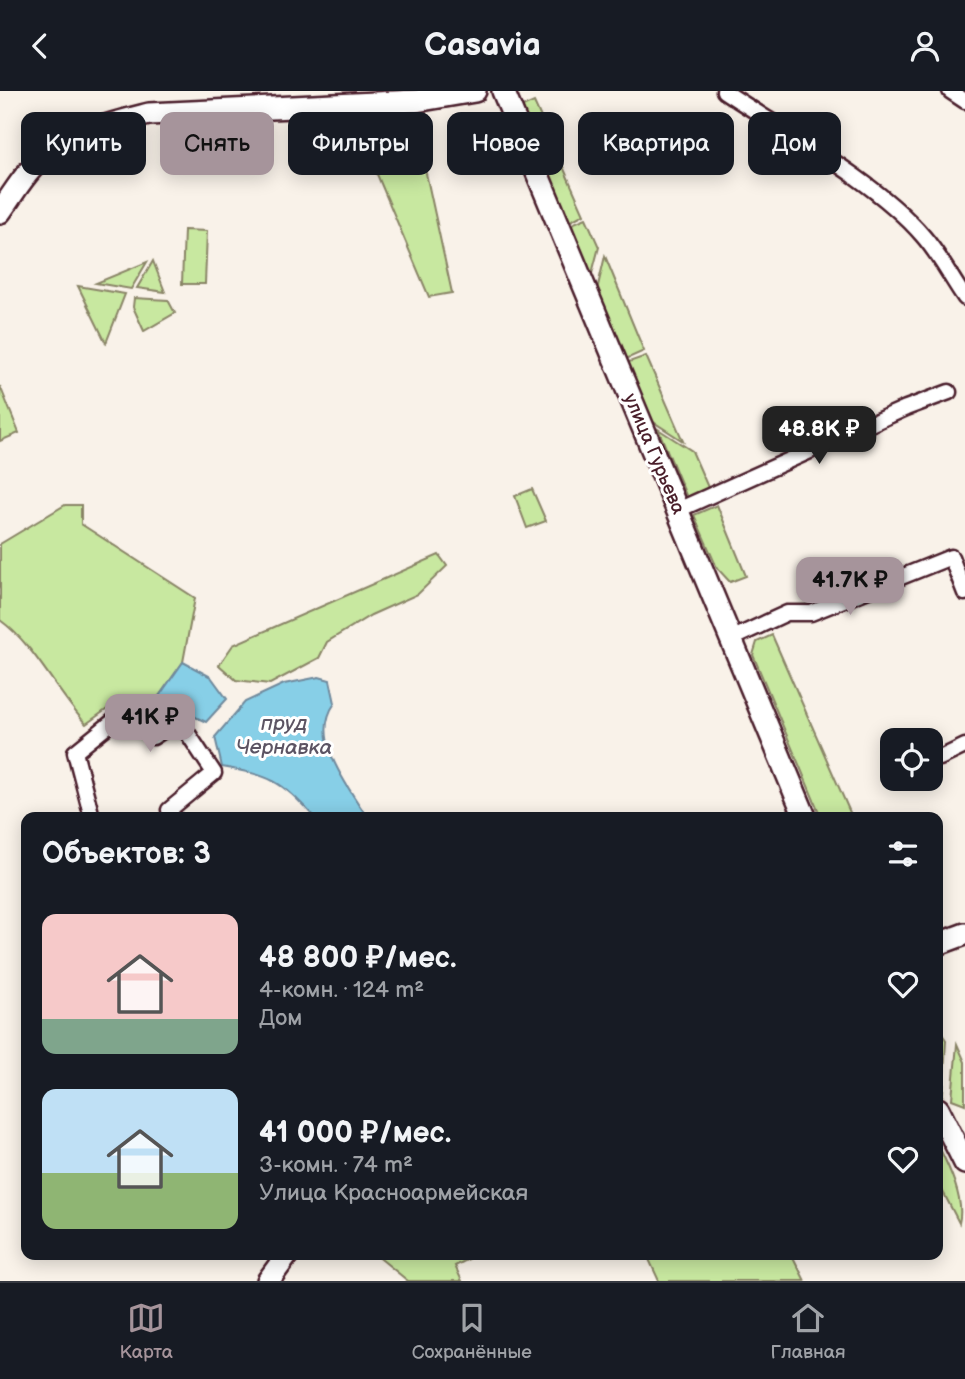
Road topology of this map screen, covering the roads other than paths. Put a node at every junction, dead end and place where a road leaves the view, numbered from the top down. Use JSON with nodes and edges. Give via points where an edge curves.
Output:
{"nodes":[{"id":1,"x":475,"y":91,"type":"edge"},
{"id":2,"x":503,"y":91,"type":"edge"},
{"id":3,"x":724,"y":91,"type":"edge"},
{"id":4,"x":950,"y":91,"type":"edge"},
{"id":5,"x":436,"y":95,"type":"edge"},
{"id":6,"x":965,"y":101,"type":"edge"},
{"id":7,"x":0,"y":212,"type":"edge"},
{"id":8,"x":965,"y":299,"type":"edge"},
{"id":9,"x":949,"y":392,"type":"dead end"},
{"id":10,"x":678,"y":510,"type":"junction"},
{"id":11,"x":965,"y":593,"type":"edge"},
{"id":12,"x":731,"y":639,"type":"junction"},
{"id":13,"x":965,"y":746,"type":"edge"},
{"id":14,"x":943,"y":757,"type":"edge"},
{"id":15,"x":91,"y":812,"type":"edge"},
{"id":16,"x":170,"y":812,"type":"edge"},
{"id":17,"x":803,"y":812,"type":"edge"},
{"id":18,"x":965,"y":934,"type":"edge"},
{"id":19,"x":943,"y":942,"type":"edge"},
{"id":20,"x":943,"y":1119,"type":"edge"},
{"id":21,"x":965,"y":1163,"type":"edge"},
{"id":22,"x":283,"y":1260,"type":"edge"},
{"id":23,"x":268,"y":1281,"type":"edge"}],
"edges":[{"from":1,"to":5,"type":"main road"},
{"from":2,"to":10,"type":"main road","name":"улица Гурьева"},
{"from":3,"to":8,"type":"street","via":[[854,177],[908,221]]},
{"from":4,"to":6,"type":"street"},
{"from":5,"to":7,"type":"main road","via":[[149,114],[112,123],[49,153],[33,166]]},
{"from":9,"to":10,"type":"street"},
{"from":10,"to":12,"type":"main road","name":"улица Гурьева"},
{"from":11,"to":12,"type":"street","via":[[951,557],[811,613],[787,613]]},
{"from":12,"to":17,"type":"main road","name":"улица Гурьева"},
{"from":13,"to":14,"type":"street"},
{"from":15,"to":16,"type":"street","via":[[75,752],[131,707],[153,737],[179,720],[214,773]]},
{"from":18,"to":19,"type":"main road"},
{"from":20,"to":21,"type":"main road"},
{"from":22,"to":23,"type":"main road"}]}
